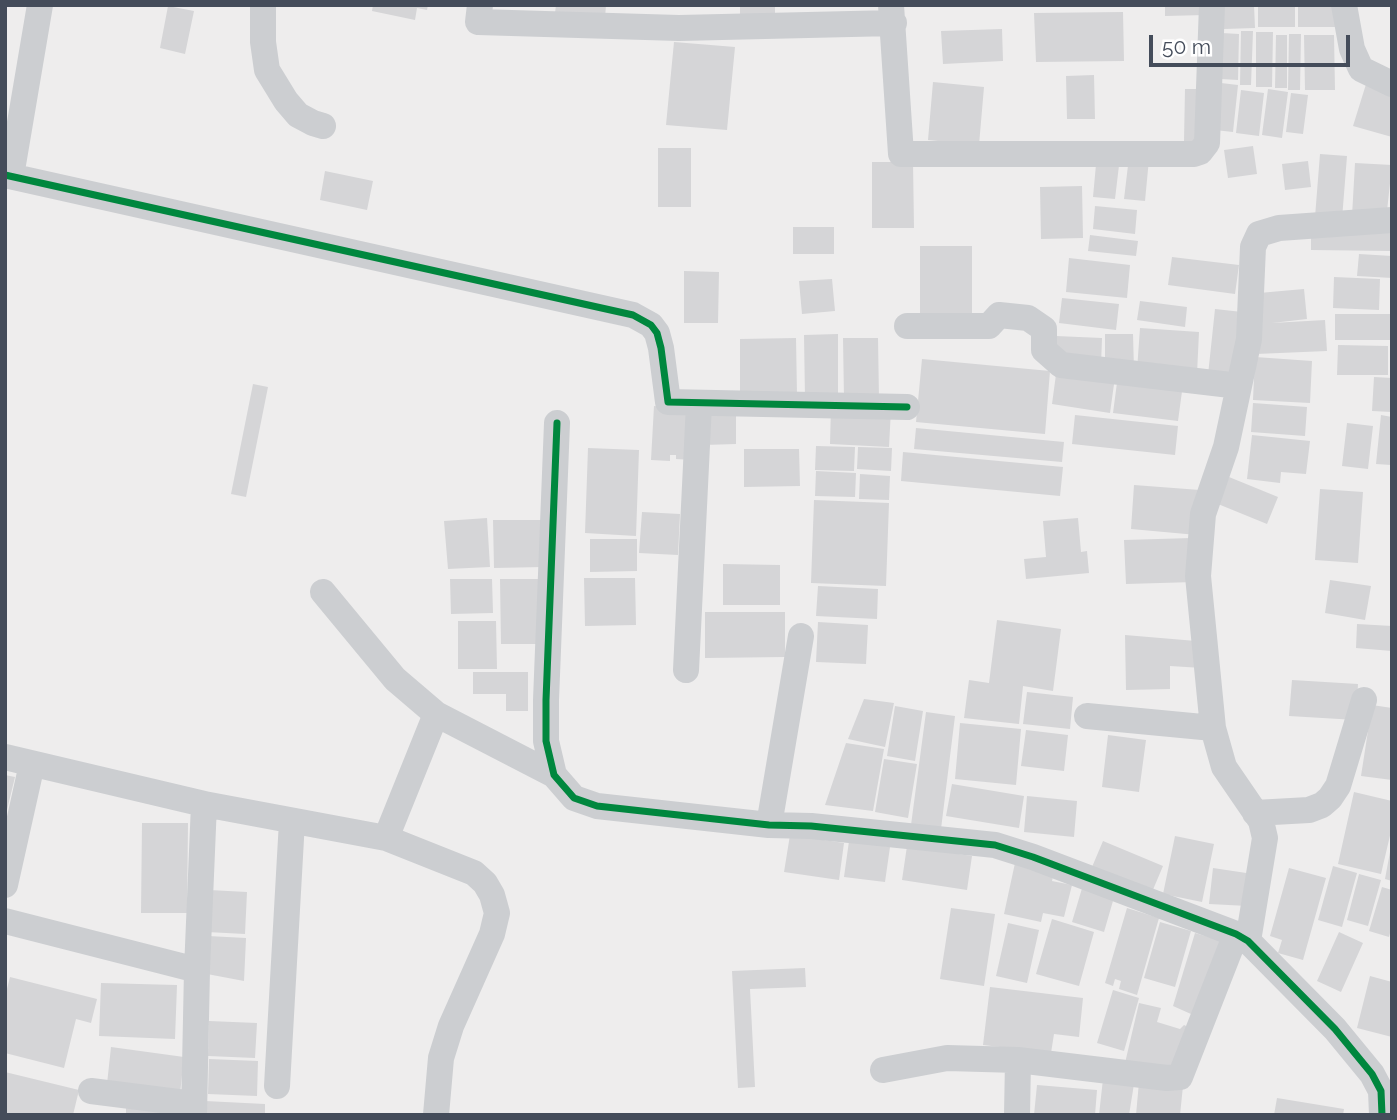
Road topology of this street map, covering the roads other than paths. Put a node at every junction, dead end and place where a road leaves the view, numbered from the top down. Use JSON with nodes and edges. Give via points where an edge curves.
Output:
{"nodes":[{"id":1,"x":40,"y":5,"type":"edge"},
{"id":2,"x":263,"y":5,"type":"edge"},
{"id":3,"x":480,"y":5,"type":"edge"},
{"id":4,"x":1212,"y":5,"type":"edge"},
{"id":5,"x":1345,"y":5,"type":"edge"},
{"id":6,"x":893,"y":14,"type":"edge"},
{"id":7,"x":1392,"y":84,"type":"edge"},
{"id":8,"x":323,"y":126,"type":"dead end"},
{"id":9,"x":8,"y":176,"type":"edge"},
{"id":10,"x":1392,"y":219,"type":"edge"},
{"id":11,"x":907,"y":326,"type":"dead end"},
{"id":12,"x":1239,"y":386,"type":"junction"},
{"id":13,"x":699,"y":404,"type":"junction"},
{"id":14,"x":907,"y":407,"type":"dead end"},
{"id":15,"x":557,"y":423,"type":"dead end"},
{"id":16,"x":323,"y":592,"type":"dead end"},
{"id":17,"x":801,"y":636,"type":"dead end"},
{"id":18,"x":686,"y":670,"type":"dead end"},
{"id":19,"x":1364,"y":700,"type":"dead end"},
{"id":20,"x":436,"y":714,"type":"junction"},
{"id":21,"x":1087,"y":716,"type":"dead end"},
{"id":22,"x":1213,"y":728,"type":"junction"},
{"id":23,"x":5,"y":757,"type":"edge"},
{"id":24,"x":32,"y":764,"type":"junction"},
{"id":25,"x":554,"y":775,"type":"junction"},
{"id":26,"x":204,"y":804,"type":"junction"},
{"id":27,"x":1255,"y":813,"type":"junction"},
{"id":28,"x":292,"y":821,"type":"junction"},
{"id":29,"x":769,"y":825,"type":"junction"},
{"id":30,"x":386,"y":838,"type":"junction"},
{"id":31,"x":5,"y":885,"type":"edge"},
{"id":32,"x":5,"y":921,"type":"edge"},
{"id":33,"x":1242,"y":937,"type":"junction"},
{"id":34,"x":197,"y":970,"type":"junction"},
{"id":35,"x":1018,"y":1060,"type":"junction"},
{"id":36,"x":883,"y":1070,"type":"dead end"},
{"id":37,"x":277,"y":1086,"type":"dead end"},
{"id":38,"x":91,"y":1091,"type":"dead end"},
{"id":39,"x":1385,"y":1099,"type":"edge"},
{"id":40,"x":194,"y":1109,"type":"edge"},
{"id":41,"x":436,"y":1115,"type":"edge"},
{"id":42,"x":1017,"y":1115,"type":"edge"}],
"edges":[{"from":1,"to":9,"type":"street"},
{"from":2,"to":8,"type":"street","via":[[267,70],[298,115]]},
{"from":3,"to":6,"type":"street","via":[[478,22],[679,28]]},
{"from":4,"to":6,"type":"street","via":[[1207,143],[1194,154],[901,154]]},
{"from":5,"to":7,"type":"street","via":[[1352,49],[1361,69]]},
{"from":9,"to":13,"type":"street","via":[[634,315],[657,334],[668,402]]},
{"from":10,"to":12,"type":"street","via":[[1279,228],[1259,234],[1252,247],[1249,339]]},
{"from":11,"to":12,"type":"street","via":[[989,326],[999,315],[1028,318],[1044,329],[1044,349],[1060,365]]},
{"from":12,"to":22,"type":"street","via":[[1226,447],[1203,514],[1199,545]]},
{"from":13,"to":14,"type":"street"},
{"from":13,"to":18,"type":"street"},
{"from":15,"to":25,"type":"street","via":[[545,700],[546,741]]},
{"from":16,"to":20,"type":"street","via":[[395,679]]},
{"from":17,"to":29,"type":"street"},
{"from":19,"to":27,"type":"street","via":[[1338,786],[1330,798],[1309,810]]},
{"from":20,"to":25,"type":"street"},
{"from":20,"to":30,"type":"street"},
{"from":21,"to":22,"type":"street"},
{"from":22,"to":27,"type":"street","via":[[1224,767]]},
{"from":23,"to":24,"type":"street"},
{"from":24,"to":26,"type":"street"},
{"from":24,"to":31,"type":"street"},
{"from":25,"to":29,"type":"street","via":[[574,798],[597,806]]},
{"from":26,"to":28,"type":"street"},
{"from":26,"to":34,"type":"street"},
{"from":27,"to":33,"type":"street","via":[[1265,838]]},
{"from":28,"to":30,"type":"street"},
{"from":28,"to":37,"type":"street"},
{"from":29,"to":33,"type":"street","via":[[995,845]]},
{"from":30,"to":41,"type":"street","via":[[474,873],[492,895],[497,913],[444,1048]]},
{"from":32,"to":34,"type":"street"},
{"from":33,"to":35,"type":"street","via":[[1180,1077]]},
{"from":33,"to":39,"type":"street","via":[[1335,1029],[1372,1074]]},
{"from":34,"to":40,"type":"street"},
{"from":35,"to":36,"type":"street","via":[[947,1058]]},
{"from":35,"to":42,"type":"street"},
{"from":38,"to":40,"type":"street"}]}
